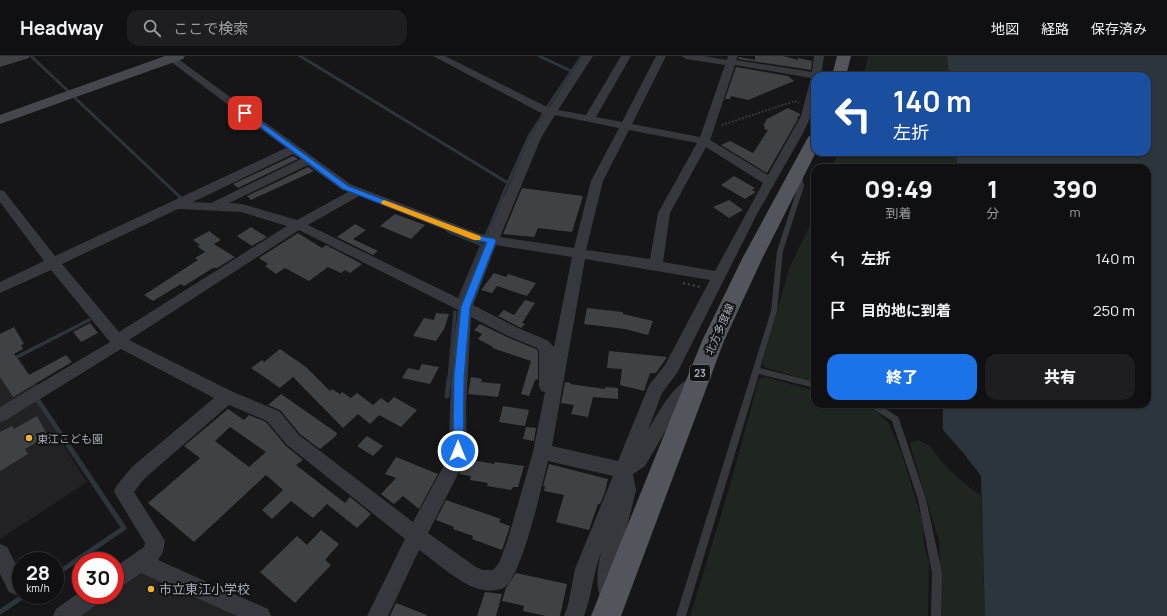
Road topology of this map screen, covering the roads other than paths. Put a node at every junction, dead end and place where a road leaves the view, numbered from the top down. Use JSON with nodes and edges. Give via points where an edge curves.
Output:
{"nodes":[{"id":1,"x":438,"y":56,"type":"edge"},
{"id":2,"x":588,"y":56,"type":"edge"},
{"id":3,"x":626,"y":56,"type":"edge"},
{"id":4,"x":661,"y":56,"type":"edge"},
{"id":5,"x":686,"y":56,"type":"edge"},
{"id":6,"x":819,"y":56,"type":"edge"},
{"id":7,"x":844,"y":56,"type":"edge"},
{"id":8,"x":172,"y":57,"type":"edge"},
{"id":9,"x":732,"y":61,"type":"edge"},
{"id":10,"x":817,"y":72,"type":"edge"},
{"id":11,"x":840,"y":72,"type":"edge"},
{"id":12,"x":811,"y":75,"type":"edge"},
{"id":13,"x":811,"y":94,"type":"edge"},
{"id":14,"x":551,"y":112,"type":"junction"},
{"id":15,"x":589,"y":119,"type":"junction"},
{"id":16,"x":0,"y":120,"type":"edge"},
{"id":17,"x":626,"y":126,"type":"junction"},
{"id":18,"x":706,"y":135,"type":"junction"},
{"id":19,"x":811,"y":147,"type":"edge"},
{"id":20,"x":294,"y":149,"type":"junction"},
{"id":21,"x":309,"y":160,"type":"junction"},
{"id":22,"x":798,"y":174,"type":"junction"},
{"id":23,"x":770,"y":182,"type":"junction"},
{"id":24,"x":357,"y":192,"type":"junction"},
{"id":25,"x":0,"y":194,"type":"edge"},
{"id":26,"x":176,"y":205,"type":"junction"},
{"id":27,"x":214,"y":206,"type":"junction"},
{"id":28,"x":298,"y":225,"type":"junction"},
{"id":29,"x":492,"y":241,"type":"junction"},
{"id":30,"x":578,"y":253,"type":"junction"},
{"id":31,"x":54,"y":263,"type":"junction"},
{"id":32,"x":656,"y":265,"type":"junction"},
{"id":33,"x":715,"y":283,"type":"junction"},
{"id":34,"x":0,"y":288,"type":"edge"},
{"id":35,"x":465,"y":307,"type":"junction"},
{"id":36,"x":119,"y":341,"type":"junction"},
{"id":37,"x":756,"y":370,"type":"junction"},
{"id":38,"x":697,"y":381,"type":"junction"},
{"id":39,"x":811,"y":384,"type":"edge"},
{"id":40,"x":227,"y":397,"type":"junction"},
{"id":41,"x":552,"y":405,"type":"junction"},
{"id":42,"x":878,"y":408,"type":"edge"},
{"id":43,"x":0,"y":415,"type":"edge"},
{"id":44,"x":542,"y":452,"type":"junction"},
{"id":45,"x":623,"y":470,"type":"junction"},
{"id":46,"x":416,"y":536,"type":"junction"},
{"id":47,"x":0,"y":554,"type":"edge"},
{"id":48,"x":139,"y":562,"type":"junction"},
{"id":49,"x":124,"y":573,"type":"edge"},
{"id":50,"x":12,"y":577,"type":"edge"},
{"id":51,"x":81,"y":604,"type":"edge"},
{"id":52,"x":608,"y":610,"type":"edge"},
{"id":53,"x":64,"y":616,"type":"edge"},
{"id":54,"x":261,"y":616,"type":"edge"},
{"id":55,"x":377,"y":616,"type":"edge"},
{"id":56,"x":574,"y":616,"type":"edge"},
{"id":57,"x":681,"y":616,"type":"edge"},
{"id":58,"x":936,"y":616,"type":"edge"}],
"edges":[{"from":1,"to":14,"type":"street"},
{"from":2,"to":14,"type":"street"},
{"from":3,"to":15,"type":"street"},
{"from":4,"to":17,"type":"street"},
{"from":5,"to":9,"type":"street"},
{"from":6,"to":10,"type":"street"},
{"from":7,"to":11,"type":"main road"},
{"from":8,"to":16,"type":"street"},
{"from":8,"to":20,"type":"street"},
{"from":9,"to":12,"type":"street"},
{"from":9,"to":18,"type":"street"},
{"from":13,"to":23,"type":"street","via":[[806,116]]},
{"from":14,"to":15,"type":"street"},
{"from":14,"to":29,"type":"street","via":[[535,138]]},
{"from":15,"to":17,"type":"street"},
{"from":17,"to":18,"type":"street"},
{"from":17,"to":30,"type":"street","via":[[597,181]]},
{"from":18,"to":23,"type":"street"},
{"from":18,"to":32,"type":"street","via":[[664,213]]},
{"from":19,"to":22,"type":"main road","name":"北方多度線","number":"23"},
{"from":20,"to":21,"type":"street"},
{"from":20,"to":26,"type":"street"},
{"from":21,"to":24,"type":"street","via":[[346,188]]},
{"from":21,"to":27,"type":"street"},
{"from":22,"to":37,"type":"lane","via":[[801,186],[780,252],[774,311]]},
{"from":22,"to":38,"type":"main road","name":"北方多度線","number":"23","via":[[752,259]]},
{"from":23,"to":33,"type":"street"},
{"from":24,"to":28,"type":"street"},
{"from":24,"to":29,"type":"street"},
{"from":25,"to":31,"type":"street"},
{"from":26,"to":27,"type":"street"},
{"from":26,"to":31,"type":"street"},
{"from":27,"to":28,"type":"street","via":[[242,208]]},
{"from":28,"to":35,"type":"street"},
{"from":28,"to":36,"type":"street"},
{"from":29,"to":30,"type":"street"},
{"from":29,"to":35,"type":"street"},
{"from":30,"to":32,"type":"street"},
{"from":30,"to":41,"type":"street"},
{"from":31,"to":34,"type":"street"},
{"from":31,"to":36,"type":"street"},
{"from":32,"to":33,"type":"street"},
{"from":33,"to":45,"type":"street","via":[[671,368],[655,390]]},
{"from":35,"to":41,"type":"street","via":[[542,344],[547,349],[547,401]]},
{"from":35,"to":46,"type":"street","via":[[459,377],[458,451],[450,472]]},
{"from":36,"to":40,"type":"street"},
{"from":36,"to":43,"type":"street"},
{"from":37,"to":39,"type":"lane"},
{"from":37,"to":57,"type":"lane"},
{"from":38,"to":45,"type":"street","via":[[674,401],[639,460]]},
{"from":38,"to":52,"type":"main road","name":"北方多度線","number":"23"},
{"from":40,"to":46,"type":"street","via":[[273,416],[293,440]]},
{"from":40,"to":48,"type":"street","via":[[138,473],[123,491],[155,541],[153,552]]},
{"from":41,"to":44,"type":"street"},
{"from":42,"to":58,"type":"lane","via":[[895,419],[922,498],[936,572]]},
{"from":44,"to":45,"type":"street"},
{"from":44,"to":46,"type":"street","via":[[517,542],[506,570],[498,580],[483,580],[469,574]]},
{"from":45,"to":52,"type":"street","via":[[627,490],[607,567]]},
{"from":45,"to":56,"type":"street","via":[[584,569]]},
{"from":46,"to":55,"type":"street"},
{"from":47,"to":50,"type":"street"},
{"from":48,"to":49,"type":"street"},
{"from":48,"to":54,"type":"street"},
{"from":51,"to":53,"type":"street"}]}
